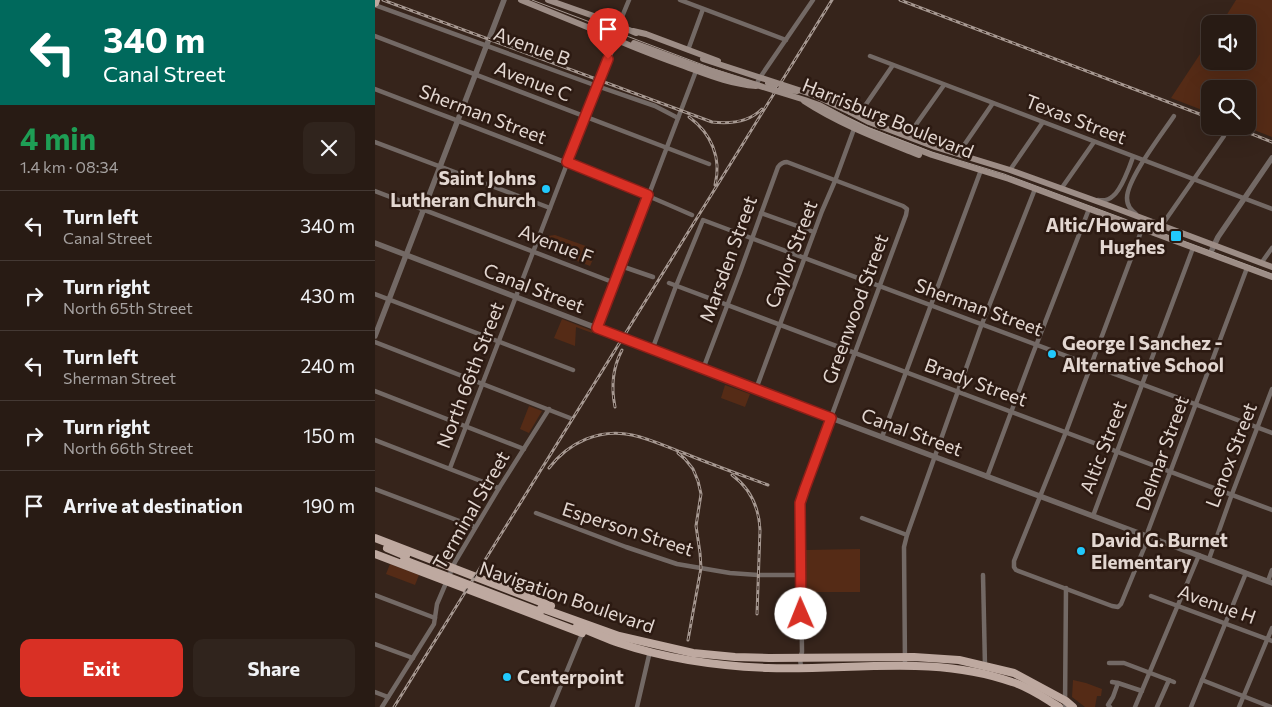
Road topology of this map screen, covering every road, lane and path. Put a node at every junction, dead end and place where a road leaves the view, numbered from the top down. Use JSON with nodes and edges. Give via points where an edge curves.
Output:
{"nodes":[{"id":1,"x":504,"y":0,"type":"edge"},
{"id":2,"x":521,"y":0,"type":"edge"},
{"id":3,"x":549,"y":0,"type":"edge"},
{"id":4,"x":629,"y":0,"type":"edge"},
{"id":5,"x":681,"y":0,"type":"edge"},
{"id":6,"x":813,"y":0,"type":"edge"},
{"id":7,"x":375,"y":3,"type":"edge"},
{"id":8,"x":703,"y":9,"type":"junction"},
{"id":9,"x":620,"y":25,"type":"junction"},
{"id":10,"x":633,"y":32,"type":"junction"},
{"id":11,"x":375,"y":36,"type":"edge"},
{"id":12,"x":615,"y":40,"type":"junction"},
{"id":13,"x":786,"y":40,"type":"junction"},
{"id":14,"x":487,"y":45,"type":"junction"},
{"id":15,"x":688,"y":50,"type":"junction"},
{"id":16,"x":870,"y":56,"type":"dead end"},
{"id":17,"x":893,"y":65,"type":"junction"},
{"id":18,"x":698,"y":69,"type":"junction"},
{"id":19,"x":475,"y":75,"type":"junction"},
{"id":20,"x":759,"y":79,"type":"junction"},
{"id":21,"x":944,"y":85,"type":"junction"},
{"id":22,"x":597,"y":86,"type":"junction"},
{"id":23,"x":756,"y":86,"type":"junction"},
{"id":24,"x":375,"y":89,"type":"edge"},
{"id":25,"x":812,"y":91,"type":"junction"},
{"id":26,"x":807,"y":103,"type":"junction"},
{"id":27,"x":993,"y":103,"type":"junction"},
{"id":28,"x":860,"y":113,"type":"junction"},
{"id":29,"x":1173,"y":116,"type":"dead end"},
{"id":30,"x":585,"y":117,"type":"junction"},
{"id":31,"x":677,"y":118,"type":"junction"},
{"id":32,"x":457,"y":121,"type":"junction"},
{"id":33,"x":1043,"y":122,"type":"junction"},
{"id":34,"x":854,"y":129,"type":"junction"},
{"id":35,"x":910,"y":134,"type":"junction"},
{"id":36,"x":1224,"y":136,"type":"dead end"},
{"id":37,"x":375,"y":142,"type":"edge"},
{"id":38,"x":1094,"y":142,"type":"junction"},
{"id":39,"x":666,"y":147,"type":"junction"},
{"id":40,"x":961,"y":152,"type":"junction"},
{"id":41,"x":1133,"y":156,"type":"junction"},
{"id":42,"x":1272,"y":158,"type":"edge"},
{"id":43,"x":1144,"y":160,"type":"junction"},
{"id":44,"x":567,"y":162,"type":"junction"},
{"id":45,"x":709,"y":164,"type":"dead end"},
{"id":46,"x":440,"y":167,"type":"junction"},
{"id":47,"x":1265,"y":168,"type":"junction"},
{"id":48,"x":981,"y":170,"type":"junction"},
{"id":49,"x":1010,"y":170,"type":"junction"},
{"id":50,"x":1272,"y":170,"type":"edge"},
{"id":51,"x":1193,"y":180,"type":"junction"},
{"id":52,"x":835,"y":181,"type":"junction"},
{"id":53,"x":1035,"y":189,"type":"junction"},
{"id":54,"x":1061,"y":189,"type":"junction"},
{"id":55,"x":375,"y":191,"type":"edge"},
{"id":56,"x":648,"y":195,"type":"junction"},
{"id":57,"x":1244,"y":198,"type":"junction"},
{"id":58,"x":1094,"y":200,"type":"junction"},
{"id":59,"x":551,"y":208,"type":"junction"},
{"id":60,"x":1089,"y":209,"type":"junction"},
{"id":61,"x":1272,"y":209,"type":"edge"},
{"id":62,"x":423,"y":210,"type":"junction"},
{"id":63,"x":761,"y":213,"type":"junction"},
{"id":64,"x":691,"y":214,"type":"dead end"},
{"id":65,"x":1143,"y":218,"type":"junction"},
{"id":66,"x":1163,"y":225,"type":"junction"},
{"id":67,"x":1142,"y":229,"type":"junction"},
{"id":68,"x":814,"y":232,"type":"junction"},
{"id":69,"x":752,"y":238,"type":"junction"},
{"id":70,"x":375,"y":243,"type":"edge"},
{"id":71,"x":1213,"y":244,"type":"junction"},
{"id":72,"x":1193,"y":248,"type":"junction"},
{"id":73,"x":1272,"y":248,"type":"edge"},
{"id":74,"x":533,"y":251,"type":"junction"},
{"id":75,"x":1210,"y":254,"type":"junction"},
{"id":76,"x":406,"y":255,"type":"junction"},
{"id":77,"x":805,"y":258,"type":"junction"},
{"id":78,"x":1262,"y":262,"type":"junction"},
{"id":79,"x":621,"y":266,"type":"junction"},
{"id":80,"x":1272,"y":266,"type":"edge"},
{"id":81,"x":1247,"y":268,"type":"junction"},
{"id":82,"x":653,"y":277,"type":"dead end"},
{"id":83,"x":1272,"y":277,"type":"edge"},
{"id":84,"x":615,"y":283,"type":"junction"},
{"id":85,"x":669,"y":283,"type":"dead end"},
{"id":86,"x":675,"y":286,"type":"junction"},
{"id":87,"x":879,"y":286,"type":"junction"},
{"id":88,"x":375,"y":294,"type":"edge"},
{"id":89,"x":516,"y":297,"type":"junction"},
{"id":90,"x":389,"y":299,"type":"junction"},
{"id":91,"x":728,"y":305,"type":"junction"},
{"id":92,"x":931,"y":305,"type":"junction"},
{"id":93,"x":982,"y":324,"type":"junction"},
{"id":94,"x":780,"y":325,"type":"junction"},
{"id":95,"x":597,"y":328,"type":"junction"},
{"id":96,"x":375,"y":336,"type":"edge"},
{"id":97,"x":499,"y":341,"type":"junction"},
{"id":98,"x":375,"y":342,"type":"edge"},
{"id":99,"x":1037,"y":344,"type":"junction"},
{"id":100,"x":652,"y":350,"type":"junction"},
{"id":101,"x":855,"y":353,"type":"junction"},
{"id":102,"x":1091,"y":364,"type":"junction"},
{"id":103,"x":703,"y":369,"type":"junction"},
{"id":104,"x":573,"y":370,"type":"dead end"},
{"id":105,"x":906,"y":372,"type":"junction"},
{"id":106,"x":483,"y":384,"type":"junction"},
{"id":107,"x":1142,"y":384,"type":"junction"},
{"id":108,"x":756,"y":389,"type":"junction"},
{"id":109,"x":1272,"y":389,"type":"edge"},
{"id":110,"x":375,"y":391,"type":"edge"},
{"id":111,"x":958,"y":391,"type":"junction"},
{"id":112,"x":1196,"y":404,"type":"junction"},
{"id":113,"x":549,"y":410,"type":"junction"},
{"id":114,"x":1011,"y":412,"type":"junction"},
{"id":115,"x":570,"y":418,"type":"dead end"},
{"id":116,"x":831,"y":418,"type":"junction"},
{"id":117,"x":467,"y":426,"type":"junction"},
{"id":118,"x":1258,"y":428,"type":"junction"},
{"id":119,"x":1065,"y":432,"type":"junction"},
{"id":120,"x":1272,"y":433,"type":"edge"},
{"id":121,"x":882,"y":437,"type":"junction"},
{"id":122,"x":375,"y":440,"type":"edge"},
{"id":123,"x":524,"y":449,"type":"junction"},
{"id":124,"x":1117,"y":451,"type":"junction"},
{"id":125,"x":935,"y":457,"type":"junction"},
{"id":126,"x":450,"y":468,"type":"junction"},
{"id":127,"x":1171,"y":472,"type":"junction"},
{"id":128,"x":987,"y":476,"type":"junction"},
{"id":129,"x":499,"y":488,"type":"junction"},
{"id":130,"x":375,"y":489,"type":"edge"},
{"id":131,"x":1232,"y":494,"type":"junction"},
{"id":132,"x":1040,"y":496,"type":"junction"},
{"id":133,"x":1272,"y":510,"type":"edge"},
{"id":134,"x":536,"y":513,"type":"dead end"},
{"id":135,"x":1093,"y":516,"type":"junction"},
{"id":136,"x":862,"y":518,"type":"dead end"},
{"id":137,"x":475,"y":527,"type":"junction"},
{"id":138,"x":907,"y":535,"type":"junction"},
{"id":139,"x":1147,"y":536,"type":"junction"},
{"id":140,"x":375,"y":538,"type":"edge"},
{"id":141,"x":375,"y":543,"type":"edge"},
{"id":142,"x":375,"y":549,"type":"edge"},
{"id":143,"x":375,"y":554,"type":"edge"},
{"id":144,"x":1199,"y":556,"type":"junction"},
{"id":145,"x":405,"y":558,"type":"junction"},
{"id":146,"x":1209,"y":559,"type":"junction"},
{"id":147,"x":452,"y":567,"type":"junction"},
{"id":148,"x":1272,"y":570,"type":"edge"},
{"id":149,"x":1246,"y":573,"type":"junction"},
{"id":150,"x":800,"y":575,"type":"junction"},
{"id":151,"x":983,"y":575,"type":"dead end"},
{"id":152,"x":446,"y":582,"type":"junction"},
{"id":153,"x":1270,"y":582,"type":"edge"},
{"id":154,"x":1066,"y":588,"type":"junction"},
{"id":155,"x":375,"y":595,"type":"edge"},
{"id":156,"x":1151,"y":596,"type":"dead end"},
{"id":157,"x":1178,"y":606,"type":"junction"},
{"id":158,"x":435,"y":618,"type":"junction"},
{"id":159,"x":1225,"y":624,"type":"junction"},
{"id":160,"x":1272,"y":628,"type":"edge"},
{"id":161,"x":582,"y":634,"type":"junction"},
{"id":162,"x":619,"y":639,"type":"junction"},
{"id":163,"x":1270,"y":640,"type":"edge"},
{"id":164,"x":375,"y":644,"type":"edge"},
{"id":165,"x":650,"y":647,"type":"junction"},
{"id":166,"x":905,"y":657,"type":"junction"},
{"id":167,"x":413,"y":658,"type":"junction"},
{"id":168,"x":769,"y":658,"type":"junction"},
{"id":169,"x":800,"y":658,"type":"junction"},
{"id":170,"x":1109,"y":663,"type":"dead end"},
{"id":171,"x":905,"y":666,"type":"junction"},
{"id":172,"x":985,"y":666,"type":"junction"},
{"id":173,"x":769,"y":668,"type":"junction"},
{"id":174,"x":801,"y":668,"type":"junction"},
{"id":175,"x":1150,"y":673,"type":"junction"},
{"id":176,"x":986,"y":674,"type":"junction"},
{"id":177,"x":1169,"y":680,"type":"junction"},
{"id":178,"x":1202,"y":680,"type":"junction"},
{"id":179,"x":1112,"y":682,"type":"dead end"},
{"id":180,"x":1118,"y":682,"type":"junction"},
{"id":181,"x":1174,"y":682,"type":"dead end"},
{"id":182,"x":1142,"y":691,"type":"junction"},
{"id":183,"x":375,"y":692,"type":"edge"},
{"id":184,"x":1244,"y":696,"type":"junction"},
{"id":185,"x":388,"y":697,"type":"junction"},
{"id":186,"x":1065,"y":704,"type":"edge"},
{"id":187,"x":1109,"y":706,"type":"edge"},
{"id":188,"x":382,"y":707,"type":"edge"},
{"id":189,"x":552,"y":707,"type":"edge"},
{"id":190,"x":637,"y":707,"type":"edge"},
{"id":191,"x":1059,"y":707,"type":"edge"},
{"id":192,"x":1073,"y":707,"type":"edge"},
{"id":193,"x":1135,"y":707,"type":"edge"},
{"id":194,"x":1157,"y":707,"type":"edge"},
{"id":195,"x":1191,"y":707,"type":"edge"},
{"id":196,"x":1239,"y":707,"type":"edge"},
{"id":197,"x":1271,"y":707,"type":"edge"}],
"edges":[{"from":1,"to":14,"type":"street"},
{"from":2,"to":12,"type":"main road","name":"Harrisburg Boulevard"},
{"from":3,"to":9,"type":"main road","name":"Harrisburg Boulevard"},
{"from":4,"to":9,"type":"street","name":"North 66th Street"},
{"from":5,"to":8,"type":"street"},
{"from":6,"to":13,"type":"street"},
{"from":7,"to":14,"type":"street","name":"Avenue B"},
{"from":8,"to":13,"type":"street"},
{"from":8,"to":15,"type":"street"},
{"from":9,"to":10,"type":"main road","name":"Harrisburg Boulevard"},
{"from":9,"to":12,"type":"street","name":"North 66th Street"},
{"from":10,"to":15,"type":"main road"},
{"from":10,"to":49,"type":"main road","name":"Harrisburg Boulevard","bridge":true,"via":[[703,59],[823,98],[869,122]]},
{"from":11,"to":19,"type":"street","name":"Avenue C"},
{"from":12,"to":18,"type":"main road","name":"Harrisburg Boulevard","via":[[634,43]]},
{"from":12,"to":22,"type":"street","name":"North 66th Street"},
{"from":13,"to":20,"type":"street"},
{"from":14,"to":19,"type":"street"},
{"from":14,"to":22,"type":"street","name":"Avenue B"},
{"from":15,"to":20,"type":"main road"},
{"from":16,"to":17,"type":"street","name":"Texas Street"},
{"from":17,"to":21,"type":"street","name":"Texas Street"},
{"from":17,"to":28,"type":"street"},
{"from":18,"to":23,"type":"main road","via":[[732,83]]},
{"from":18,"to":31,"type":"street"},
{"from":18,"to":48,"type":"main road","name":"Harrisburg Boulevard","bridge":true,"via":[[805,100],[867,130]]},
{"from":19,"to":30,"type":"street","name":"Avenue C"},
{"from":19,"to":32,"type":"street"},
{"from":20,"to":23,"type":"street"},
{"from":20,"to":25,"type":"main road","via":[[789,90]]},
{"from":21,"to":27,"type":"street","name":"Texas Street"},
{"from":21,"to":35,"type":"street"},
{"from":22,"to":30,"type":"street","name":"North 66th Street"},
{"from":22,"to":31,"type":"street","name":"Avenue B","via":[[655,106]]},
{"from":23,"to":26,"type":"main road","via":[[776,90]]},
{"from":24,"to":32,"type":"street","name":"Sherman Street"},
{"from":25,"to":26,"type":"main road"},
{"from":25,"to":28,"type":"main road"},
{"from":26,"to":34,"type":"main road"},
{"from":27,"to":33,"type":"street","name":"Texas Street"},
{"from":27,"to":40,"type":"street"},
{"from":28,"to":35,"type":"main road"},
{"from":29,"to":43,"type":"street"},
{"from":30,"to":39,"type":"street","name":"Avenue C"},
{"from":30,"to":44,"type":"street","name":"North 66th Street"},
{"from":31,"to":39,"type":"street"},
{"from":32,"to":44,"type":"street","name":"Sherman Street"},
{"from":32,"to":46,"type":"street"},
{"from":33,"to":38,"type":"street","name":"Texas Street"},
{"from":33,"to":49,"type":"street"},
{"from":34,"to":48,"type":"main road","via":[[933,160]]},
{"from":34,"to":52,"type":"street","name":"Caylor Street"},
{"from":35,"to":40,"type":"main road"},
{"from":36,"to":51,"type":"street"},
{"from":37,"to":46,"type":"street"},
{"from":38,"to":41,"type":"street","name":"Texas Street"},
{"from":38,"to":54,"type":"street"},
{"from":39,"to":45,"type":"street","name":"Avenue C"},
{"from":39,"to":56,"type":"street"},
{"from":40,"to":49,"type":"main road"},
{"from":41,"to":43,"type":"street","name":"Texas Street"},
{"from":41,"to":58,"type":"street","via":[[1118,192],[1105,201]]},
{"from":42,"to":47,"type":"street"},
{"from":43,"to":51,"type":"street","name":"Texas Street"},
{"from":43,"to":65,"type":"street","via":[[1128,189],[1127,198],[1131,211]]},
{"from":44,"to":56,"type":"street","name":"Sherman Street"},
{"from":44,"to":59,"type":"street","name":"North 66th Street"},
{"from":46,"to":59,"type":"street"},
{"from":46,"to":62,"type":"street"},
{"from":47,"to":50,"type":"street"},
{"from":47,"to":57,"type":"street"},
{"from":48,"to":53,"type":"main road","name":"Harrisburg Boulevard"},
{"from":48,"to":92,"type":"street"},
{"from":49,"to":54,"type":"main road","name":"Harrisburg Boulevard"},
{"from":51,"to":57,"type":"street","name":"Texas Street"},
{"from":51,"to":66,"type":"street"},
{"from":52,"to":63,"type":"street","name":"Marsden Street","via":[[784,162],[778,167]]},
{"from":52,"to":68,"type":"street","name":"Caylor Street"},
{"from":52,"to":87,"type":"street","name":"Greenwood Street","via":[[907,209]]},
{"from":53,"to":60,"type":"main road","name":"Harrisburg Boulevard"},
{"from":53,"to":93,"type":"street"},
{"from":54,"to":58,"type":"main road","name":"Harrisburg Boulevard"},
{"from":55,"to":62,"type":"street","name":"Avenue F"},
{"from":56,"to":64,"type":"street","name":"Sherman Street"},
{"from":56,"to":79,"type":"street"},
{"from":57,"to":61,"type":"street","name":"Texas Street"},
{"from":57,"to":71,"type":"street"},
{"from":58,"to":65,"type":"main road","name":"Harrisburg Boulevard"},
{"from":59,"to":74,"type":"street","name":"North 66th Street"},
{"from":60,"to":67,"type":"main road","name":"Harrisburg Boulevard"},
{"from":60,"to":99,"type":"street"},
{"from":62,"to":74,"type":"street","name":"Avenue F"},
{"from":62,"to":76,"type":"street"},
{"from":63,"to":68,"type":"street"},
{"from":63,"to":69,"type":"street","name":"Marsden Street"},
{"from":65,"to":66,"type":"main road","name":"Harrisburg Boulevard"},
{"from":65,"to":67,"type":"street"},
{"from":66,"to":71,"type":"main road","name":"Harrisburg Boulevard"},
{"from":67,"to":72,"type":"main road","name":"Harrisburg Boulevard"},
{"from":67,"to":102,"type":"street"},
{"from":68,"to":77,"type":"street","name":"Caylor Street"},
{"from":69,"to":77,"type":"street","name":"Sherman Street"},
{"from":69,"to":86,"type":"street","name":"Sherman Street","via":[[703,220]]},
{"from":69,"to":91,"type":"street","name":"Marsden Street"},
{"from":70,"to":76,"type":"street","name":"Canal Street"},
{"from":71,"to":75,"type":"street"},
{"from":71,"to":78,"type":"main road","name":"Harrisburg Boulevard"},
{"from":72,"to":75,"type":"main road","name":"Harrisburg Boulevard"},
{"from":72,"to":107,"type":"street","name":"Altic Street"},
{"from":73,"to":78,"type":"street"},
{"from":74,"to":84,"type":"street","name":"Avenue F"},
{"from":74,"to":89,"type":"street","name":"North 66th Street"},
{"from":75,"to":81,"type":"main road","name":"Harrisburg Boulevard"},
{"from":76,"to":89,"type":"street","name":"Canal Street"},
{"from":76,"to":90,"type":"street"},
{"from":77,"to":87,"type":"street","name":"Sherman Street"},
{"from":77,"to":94,"type":"street","name":"Caylor Street"},
{"from":78,"to":80,"type":"main road","name":"Harrisburg Boulevard"},
{"from":79,"to":82,"type":"street"},
{"from":79,"to":84,"type":"street"},
{"from":81,"to":83,"type":"main road","name":"Harrisburg Boulevard"},
{"from":81,"to":112,"type":"street","name":"Delmar Street"},
{"from":84,"to":95,"type":"street"},
{"from":85,"to":86,"type":"street","name":"Brady Street"},
{"from":86,"to":91,"type":"street","name":"Brady Street"},
{"from":86,"to":100,"type":"street"},
{"from":87,"to":92,"type":"street","name":"Sherman Street"},
{"from":87,"to":101,"type":"street","name":"Greenwood Street"},
{"from":88,"to":90,"type":"street"},
{"from":89,"to":95,"type":"street","name":"Canal Street"},
{"from":89,"to":97,"type":"street","name":"North 66th Street"},
{"from":90,"to":96,"type":"street"},
{"from":90,"to":97,"type":"street"},
{"from":91,"to":94,"type":"street","name":"Brady Street"},
{"from":91,"to":103,"type":"street","name":"Marsden Street"},
{"from":92,"to":93,"type":"street","name":"Sherman Street"},
{"from":92,"to":105,"type":"street"},
{"from":93,"to":99,"type":"street","name":"Sherman Street"},
{"from":93,"to":111,"type":"street"},
{"from":94,"to":101,"type":"street","name":"Brady Street"},
{"from":94,"to":108,"type":"street","name":"Caylor Street"},
{"from":95,"to":100,"type":"street","name":"Canal Street"},
{"from":97,"to":104,"type":"street"},
{"from":97,"to":106,"type":"street","name":"North 66th Street"},
{"from":98,"to":106,"type":"street"},
{"from":99,"to":102,"type":"street","name":"Sherman Street"},
{"from":99,"to":114,"type":"street"},
{"from":100,"to":103,"type":"street","name":"Canal Street"},
{"from":101,"to":105,"type":"street","name":"Brady Street"},
{"from":101,"to":116,"type":"street","name":"Greenwood Street"},
{"from":102,"to":107,"type":"street","name":"Sherman Street"},
{"from":102,"to":119,"type":"street"},
{"from":103,"to":108,"type":"street","name":"Canal Street"},
{"from":105,"to":111,"type":"street","name":"Brady Street"},
{"from":105,"to":121,"type":"street"},
{"from":106,"to":113,"type":"street"},
{"from":106,"to":117,"type":"street","name":"North 66th Street"},
{"from":107,"to":112,"type":"street","name":"Sherman Street"},
{"from":107,"to":124,"type":"street","name":"Altic Street"},
{"from":108,"to":116,"type":"street","name":"Canal Street"},
{"from":109,"to":118,"type":"street","name":"Lenox Street"},
{"from":110,"to":117,"type":"street"},
{"from":111,"to":114,"type":"street","name":"Brady Street"},
{"from":111,"to":125,"type":"street"},
{"from":112,"to":118,"type":"street","name":"Sherman Street"},
{"from":112,"to":127,"type":"street","name":"Delmar Street"},
{"from":113,"to":115,"type":"street"},
{"from":113,"to":123,"type":"street","name":"Terminal Street"},
{"from":114,"to":119,"type":"street","name":"Brady Street"},
{"from":114,"to":128,"type":"street"},
{"from":116,"to":121,"type":"street","name":"Canal Street"},
{"from":116,"to":150,"type":"street","name":"Greenwood Street","via":[[801,498]]},
{"from":117,"to":123,"type":"street"},
{"from":117,"to":126,"type":"street","name":"North 66th Street"},
{"from":118,"to":120,"type":"street","name":"Sherman Street"},
{"from":118,"to":131,"type":"street","name":"Lenox Street"},
{"from":119,"to":124,"type":"street","name":"Brady Street"},
{"from":119,"to":132,"type":"street"},
{"from":121,"to":125,"type":"street","name":"Canal Street"},
{"from":122,"to":126,"type":"street"},
{"from":123,"to":129,"type":"street","name":"Terminal Street"},
{"from":124,"to":127,"type":"street","name":"Brady Street"},
{"from":124,"to":135,"type":"street","name":"Altic Street"},
{"from":125,"to":128,"type":"street","name":"Canal Street"},
{"from":125,"to":138,"type":"street"},
{"from":126,"to":129,"type":"street"},
{"from":127,"to":131,"type":"street","name":"Brady Street"},
{"from":127,"to":139,"type":"street","name":"Delmar Street"},
{"from":128,"to":132,"type":"street","name":"Canal Street"},
{"from":129,"to":137,"type":"street","name":"Terminal Street"},
{"from":130,"to":137,"type":"street"},
{"from":131,"to":133,"type":"street","name":"Brady Street"},
{"from":131,"to":146,"type":"street","name":"Lenox Street"},
{"from":132,"to":135,"type":"street","name":"Canal Street"},
{"from":132,"to":154,"type":"street","via":[[1014,567]]},
{"from":134,"to":150,"type":"street","name":"Esperson Street","via":[[677,564],[730,573]]},
{"from":135,"to":139,"type":"street","name":"Canal Street"},
{"from":136,"to":138,"type":"street"},
{"from":137,"to":147,"type":"street","name":"Terminal Street"},
{"from":138,"to":166,"type":"street","via":[[904,547]]},
{"from":139,"to":144,"type":"street","name":"Canal Street"},
{"from":139,"to":154,"type":"street","name":"Delmar Street","via":[[1125,595],[1117,607]]},
{"from":140,"to":147,"type":"main road"},
{"from":141,"to":145,"type":"main road","name":"Navigation Boulevard"},
{"from":142,"to":145,"type":"main road","name":"Navigation Boulevard"},
{"from":143,"to":152,"type":"main road"},
{"from":144,"to":146,"type":"street","name":"Canal Street"},
{"from":144,"to":157,"type":"street"},
{"from":145,"to":162,"type":"main road","name":"Navigation Boulevard","bridge":true},
{"from":146,"to":149,"type":"street","name":"Canal Street"},
{"from":147,"to":152,"type":"street","name":"Terminal Street"},
{"from":147,"to":162,"type":"main road","via":[[600,624]]},
{"from":148,"to":153,"type":"street"},
{"from":149,"to":153,"type":"street","name":"Canal Street"},
{"from":149,"to":159,"type":"street"},
{"from":150,"to":169,"type":"street","name":"Greenwood Street"},
{"from":151,"to":172,"type":"street"},
{"from":152,"to":158,"type":"street","name":"Terminal Street"},
{"from":152,"to":161,"type":"main road"},
{"from":154,"to":186,"type":"street"},
{"from":155,"to":158,"type":"street"},
{"from":156,"to":157,"type":"street","name":"Avenue H"},
{"from":157,"to":159,"type":"street","name":"Avenue H"},
{"from":157,"to":175,"type":"street"},
{"from":158,"to":167,"type":"street","name":"Terminal Street"},
{"from":159,"to":163,"type":"street","name":"Avenue H"},
{"from":159,"to":178,"type":"street"},
{"from":160,"to":163,"type":"street"},
{"from":161,"to":162,"type":"main road"},
{"from":161,"to":189,"type":"street"},
{"from":162,"to":165,"type":"main road","name":"Navigation Boulevard"},
{"from":163,"to":184,"type":"street"},
{"from":164,"to":167,"type":"street"},
{"from":165,"to":168,"type":"main road","name":"Navigation Boulevard"},
{"from":165,"to":173,"type":"main road","name":"Navigation Boulevard","via":[[672,657],[698,662]]},
{"from":165,"to":190,"type":"street"},
{"from":166,"to":169,"type":"main road","name":"Navigation Boulevard"},
{"from":166,"to":171,"type":"street"},
{"from":166,"to":172,"type":"main road","name":"Navigation Boulevard","via":[[959,660]]},
{"from":167,"to":185,"type":"street","name":"Terminal Street"},
{"from":168,"to":169,"type":"main road","name":"Navigation Boulevard"},
{"from":168,"to":173,"type":"main road"},
{"from":169,"to":174,"type":"street","name":"Greenwood Street"},
{"from":170,"to":175,"type":"street","via":[[1124,663]]},
{"from":171,"to":174,"type":"main road","name":"Navigation Boulevard"},
{"from":171,"to":176,"type":"main road","name":"Navigation Boulevard","via":[[939,666]]},
{"from":172,"to":176,"type":"street"},
{"from":172,"to":186,"type":"main road","name":"Navigation Boulevard","via":[[1014,674]]},
{"from":173,"to":174,"type":"main road","name":"Navigation Boulevard"},
{"from":175,"to":177,"type":"street"},
{"from":175,"to":182,"type":"street"},
{"from":176,"to":191,"type":"main road","name":"Navigation Boulevard","via":[[1031,690]]},
{"from":177,"to":181,"type":"street"},
{"from":177,"to":194,"type":"street"},
{"from":178,"to":184,"type":"street"},
{"from":178,"to":195,"type":"street"},
{"from":179,"to":180,"type":"street"},
{"from":180,"to":182,"type":"street"},
{"from":180,"to":187,"type":"street"},
{"from":182,"to":193,"type":"street"},
{"from":183,"to":185,"type":"street"},
{"from":184,"to":196,"type":"street"},
{"from":184,"to":197,"type":"street"},
{"from":185,"to":188,"type":"street","name":"Terminal Street"},
{"from":186,"to":192,"type":"main road","name":"Navigation Boulevard"}]}
